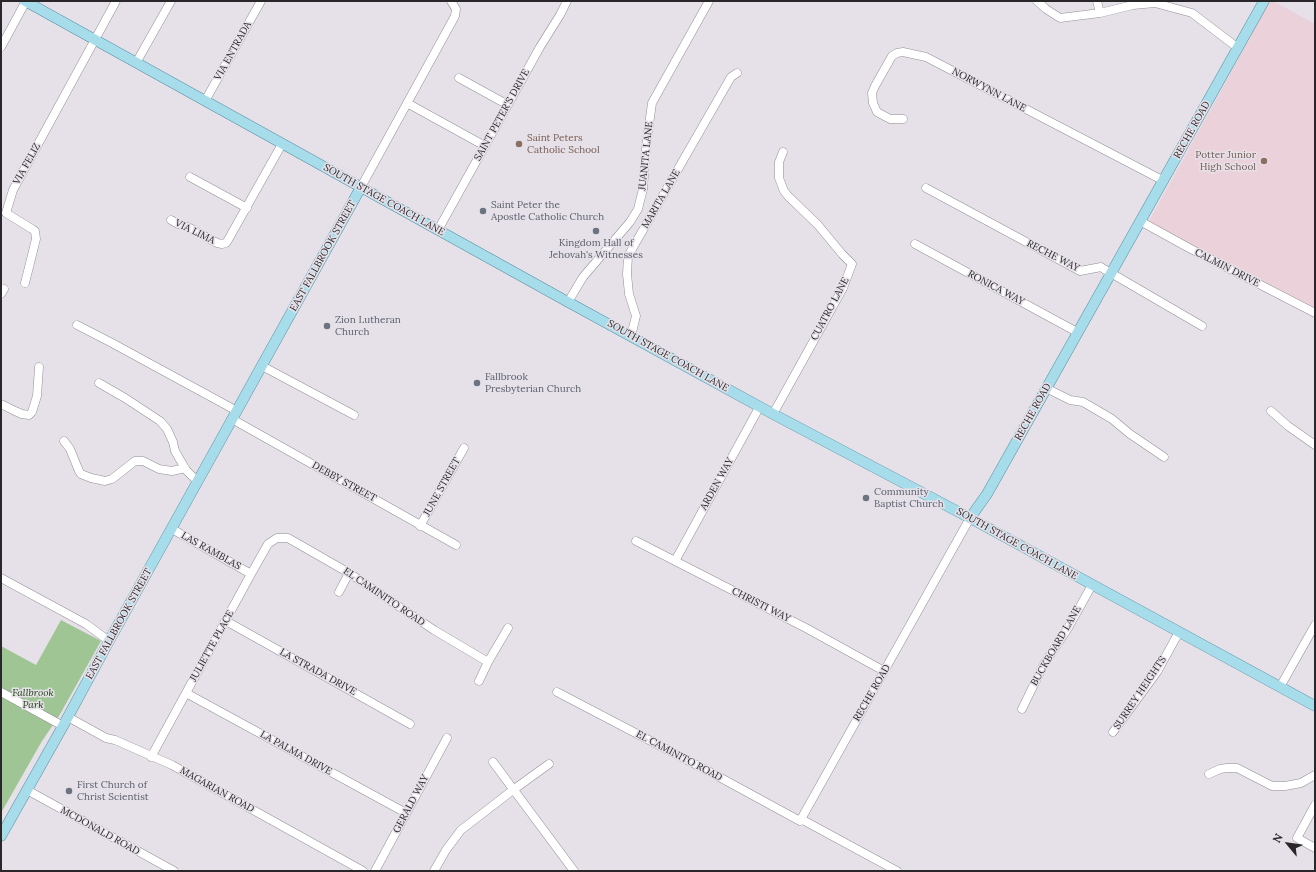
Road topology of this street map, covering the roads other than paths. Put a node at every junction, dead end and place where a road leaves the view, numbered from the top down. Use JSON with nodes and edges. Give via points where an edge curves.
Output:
{"nodes":[{"id":1,"x":25,"y":1,"type":"edge"},
{"id":2,"x":116,"y":1,"type":"edge"},
{"id":3,"x":171,"y":1,"type":"edge"},
{"id":4,"x":261,"y":1,"type":"edge"},
{"id":5,"x":451,"y":1,"type":"edge"},
{"id":6,"x":567,"y":1,"type":"edge"},
{"id":7,"x":709,"y":1,"type":"edge"},
{"id":8,"x":1037,"y":1,"type":"edge"},
{"id":9,"x":1097,"y":1,"type":"edge"},
{"id":10,"x":1264,"y":1,"type":"edge"},
{"id":11,"x":1100,"y":13,"type":"junction"},
{"id":12,"x":95,"y":40,"type":"junction"},
{"id":13,"x":1,"y":47,"type":"edge"},
{"id":14,"x":1238,"y":48,"type":"junction"},
{"id":15,"x":136,"y":63,"type":"junction"},
{"id":16,"x":737,"y":73,"type":"dead end"},
{"id":17,"x":459,"y":78,"type":"dead end"},
{"id":18,"x":205,"y":101,"type":"junction"},
{"id":19,"x":407,"y":103,"type":"junction"},
{"id":20,"x":508,"y":105,"type":"junction"},
{"id":21,"x":903,"y":119,"type":"dead end"},
{"id":22,"x":282,"y":144,"type":"junction"},
{"id":23,"x":485,"y":146,"type":"junction"},
{"id":24,"x":783,"y":152,"type":"dead end"},
{"id":25,"x":190,"y":177,"type":"dead end"},
{"id":26,"x":1164,"y":181,"type":"junction"},
{"id":27,"x":361,"y":187,"type":"junction"},
{"id":28,"x":926,"y":188,"type":"dead end"},
{"id":29,"x":246,"y":208,"type":"junction"},
{"id":30,"x":171,"y":220,"type":"dead end"},
{"id":31,"x":1140,"y":221,"type":"junction"},
{"id":32,"x":438,"y":230,"type":"junction"},
{"id":33,"x":915,"y":244,"type":"dead end"},
{"id":34,"x":1111,"y":273,"type":"junction"},
{"id":35,"x":25,"y":283,"type":"dead end"},
{"id":36,"x":568,"y":302,"type":"junction"},
{"id":37,"x":1315,"y":313,"type":"edge"},
{"id":38,"x":77,"y":325,"type":"dead end"},
{"id":39,"x":1202,"y":326,"type":"dead end"},
{"id":40,"x":1078,"y":332,"type":"junction"},
{"id":41,"x":631,"y":336,"type":"junction"},
{"id":42,"x":262,"y":366,"type":"junction"},
{"id":43,"x":39,"y":367,"type":"dead end"},
{"id":44,"x":99,"y":383,"type":"dead end"},
{"id":45,"x":1046,"y":388,"type":"junction"},
{"id":46,"x":1,"y":404,"type":"edge"},
{"id":47,"x":760,"y":406,"type":"junction"},
{"id":48,"x":1271,"y":411,"type":"dead end"},
{"id":49,"x":774,"y":414,"type":"junction"},
{"id":50,"x":235,"y":415,"type":"junction"},
{"id":51,"x":354,"y":415,"type":"dead end"},
{"id":52,"x":64,"y":441,"type":"dead end"},
{"id":53,"x":1315,"y":445,"type":"edge"},
{"id":54,"x":464,"y":448,"type":"dead end"},
{"id":55,"x":1164,"y":457,"type":"dead end"},
{"id":56,"x":184,"y":468,"type":"junction"},
{"id":57,"x":198,"y":480,"type":"junction"},
{"id":58,"x":970,"y":518,"type":"junction"},
{"id":59,"x":420,"y":526,"type":"junction"},
{"id":60,"x":172,"y":529,"type":"junction"},
{"id":61,"x":277,"y":538,"type":"joint"},
{"id":62,"x":636,"y":541,"type":"dead end"},
{"id":63,"x":456,"y":546,"type":"dead end"},
{"id":64,"x":675,"y":561,"type":"junction"},
{"id":65,"x":349,"y":573,"type":"junction"},
{"id":66,"x":251,"y":574,"type":"junction"},
{"id":67,"x":1,"y":578,"type":"edge"},
{"id":68,"x":1092,"y":585,"type":"junction"},
{"id":69,"x":338,"y":592,"type":"dead end"},
{"id":70,"x":226,"y":620,"type":"junction"},
{"id":71,"x":1315,"y":625,"type":"edge"},
{"id":72,"x":508,"y":628,"type":"dead end"},
{"id":73,"x":1179,"y":632,"type":"junction"},
{"id":74,"x":109,"y":641,"type":"junction"},
{"id":75,"x":488,"y":662,"type":"junction"},
{"id":76,"x":884,"y":671,"type":"junction"},
{"id":77,"x":479,"y":682,"type":"dead end"},
{"id":78,"x":1280,"y":687,"type":"junction"},
{"id":79,"x":1,"y":692,"type":"edge"},
{"id":80,"x":557,"y":692,"type":"dead end"},
{"id":81,"x":186,"y":693,"type":"junction"},
{"id":82,"x":1315,"y":706,"type":"edge"},
{"id":83,"x":1022,"y":708,"type":"dead end"},
{"id":84,"x":68,"y":717,"type":"junction"},
{"id":85,"x":410,"y":724,"type":"dead end"},
{"id":86,"x":63,"y":726,"type":"junction"},
{"id":87,"x":1113,"y":732,"type":"dead end"},
{"id":88,"x":447,"y":738,"type":"dead end"},
{"id":89,"x":151,"y":756,"type":"junction"},
{"id":90,"x":493,"y":762,"type":"dead end"},
{"id":91,"x":549,"y":764,"type":"dead end"},
{"id":92,"x":1209,"y":774,"type":"dead end"},
{"id":93,"x":1315,"y":775,"type":"edge"},
{"id":94,"x":27,"y":790,"type":"junction"},
{"id":95,"x":513,"y":790,"type":"junction"},
{"id":96,"x":1315,"y":805,"type":"edge"},
{"id":97,"x":406,"y":813,"type":"junction"},
{"id":98,"x":800,"y":820,"type":"junction"},
{"id":99,"x":1,"y":836,"type":"edge"},
{"id":100,"x":1315,"y":848,"type":"edge"},
{"id":101,"x":174,"y":871,"type":"edge"},
{"id":102,"x":362,"y":871,"type":"edge"},
{"id":103,"x":375,"y":871,"type":"edge"},
{"id":104,"x":434,"y":871,"type":"edge"},
{"id":105,"x":574,"y":871,"type":"edge"},
{"id":106,"x":898,"y":871,"type":"edge"}],
"edges":[{"from":1,"to":12,"type":"main road","name":"SOUTH STAGE COACH LANE"},
{"from":1,"to":13,"type":"street"},
{"from":2,"to":12,"type":"street"},
{"from":3,"to":15,"type":"street"},
{"from":4,"to":18,"type":"street","name":"VIA ENTRADA"},
{"from":5,"to":19,"type":"street","name":"EAST FALLBROOK STREET","via":[[456,9],[456,16]]},
{"from":6,"to":20,"type":"street","name":"SAINT PETER'S DRIVE"},
{"from":7,"to":36,"type":"street","name":"JUANITA LANE","via":[[652,103],[643,189],[638,209],[583,277]]},
{"from":8,"to":11,"type":"street","via":[[1060,18]]},
{"from":9,"to":11,"type":"street"},
{"from":10,"to":14,"type":"main road","name":"RECHE ROAD"},
{"from":11,"to":14,"type":"street","via":[[1155,3],[1192,13]]},
{"from":12,"to":15,"type":"main road","name":"SOUTH STAGE COACH LANE"},
{"from":12,"to":35,"type":"street","name":"VIA FELIZ","via":[[13,190],[6,213],[35,231],[36,239]]},
{"from":14,"to":26,"type":"main road","name":"RECHE ROAD"},
{"from":15,"to":18,"type":"main road","name":"SOUTH STAGE COACH LANE"},
{"from":16,"to":41,"type":"street","name":"MARITA LANE","via":[[731,77],[628,256],[629,294],[636,316]]},
{"from":17,"to":20,"type":"street"},
{"from":18,"to":22,"type":"main road","name":"SOUTH STAGE COACH LANE"},
{"from":19,"to":23,"type":"street"},
{"from":19,"to":27,"type":"street","name":"EAST FALLBROOK STREET"},
{"from":20,"to":23,"type":"street","name":"SAINT PETER'S DRIVE"},
{"from":21,"to":26,"type":"street","name":"NORWYNN LANE","via":[[890,119],[877,112],[872,93],[892,56],[903,52],[926,57]]},
{"from":22,"to":27,"type":"main road","name":"SOUTH STAGE COACH LANE"},
{"from":22,"to":29,"type":"street","name":"VIA LIMA"},
{"from":23,"to":32,"type":"street","name":"SAINT PETER'S DRIVE"},
{"from":24,"to":49,"type":"street","name":"CUATRO LANE","via":[[779,162],[779,178],[784,191],[852,264],[843,288]]},
{"from":25,"to":29,"type":"street"},
{"from":26,"to":31,"type":"main road","name":"RECHE ROAD"},
{"from":27,"to":32,"type":"main road","name":"SOUTH STAGE COACH LANE"},
{"from":27,"to":42,"type":"main road","name":"EAST FALLBROOK STREET"},
{"from":28,"to":34,"type":"street","name":"RECHE WAY","via":[[1080,271],[1101,267]]},
{"from":29,"to":30,"type":"street","name":"VIA LIMA","via":[[228,240],[222,244]]},
{"from":31,"to":34,"type":"main road","name":"RECHE ROAD"},
{"from":31,"to":37,"type":"street","name":"CALMIN DRIVE"},
{"from":32,"to":36,"type":"main road","name":"SOUTH STAGE COACH LANE"},
{"from":33,"to":40,"type":"street","name":"RONICA WAY"},
{"from":34,"to":39,"type":"street","name":"RECHE WAY"},
{"from":34,"to":40,"type":"main road","name":"RECHE ROAD"},
{"from":36,"to":41,"type":"main road","name":"SOUTH STAGE COACH LANE"},
{"from":38,"to":50,"type":"street"},
{"from":40,"to":45,"type":"main road","name":"RECHE ROAD"},
{"from":41,"to":47,"type":"main road","name":"SOUTH STAGE COACH LANE"},
{"from":42,"to":50,"type":"main road","name":"EAST FALLBROOK STREET"},
{"from":42,"to":51,"type":"street"},
{"from":43,"to":46,"type":"street","via":[[37,396],[32,412],[28,415],[22,414]]},
{"from":44,"to":56,"type":"street","via":[[160,421],[167,429]]},
{"from":45,"to":55,"type":"street","via":[[1070,400],[1083,402],[1112,419]]},
{"from":45,"to":58,"type":"main road","name":"RECHE ROAD","via":[[987,494]]},
{"from":47,"to":49,"type":"main road","name":"SOUTH STAGE COACH LANE"},
{"from":47,"to":64,"type":"street","name":"ARDEN WAY"},
{"from":48,"to":53,"type":"street"},
{"from":49,"to":58,"type":"main road","name":"SOUTH STAGE COACH LANE"},
{"from":50,"to":57,"type":"main road","name":"EAST FALLBROOK STREET"},
{"from":50,"to":59,"type":"street","name":"DEBBY STREET"},
{"from":52,"to":56,"type":"street","via":[[81,474],[104,481],[112,479],[135,461],[143,461],[159,469],[172,471]]},
{"from":54,"to":59,"type":"street","name":"JUNE STREET"},
{"from":56,"to":57,"type":"street"},
{"from":57,"to":60,"type":"main road","name":"EAST FALLBROOK STREET"},
{"from":58,"to":68,"type":"main road","name":"SOUTH STAGE COACH LANE"},
{"from":58,"to":76,"type":"street","name":"RECHE ROAD"},
{"from":59,"to":63,"type":"street","name":"DEBBY STREET"},
{"from":60,"to":66,"type":"street","name":"LAS RAMBLAS"},
{"from":60,"to":74,"type":"main road","name":"EAST FALLBROOK STREET"},
{"from":61,"to":65,"type":"street","name":"EL CAMINITO ROAD","via":[[288,538]]},
{"from":61,"to":66,"type":"street","name":"JULIETTE PLACE","via":[[268,544]]},
{"from":62,"to":64,"type":"street","name":"CHRISTI WAY"},
{"from":64,"to":76,"type":"street","name":"CHRISTI WAY"},
{"from":65,"to":69,"type":"street"},
{"from":65,"to":75,"type":"street","name":"EL CAMINITO ROAD","via":[[434,630]]},
{"from":66,"to":70,"type":"street","name":"JULIETTE PLACE"},
{"from":67,"to":74,"type":"street","via":[[86,624]]},
{"from":68,"to":73,"type":"main road","name":"SOUTH STAGE COACH LANE"},
{"from":68,"to":83,"type":"street","name":"BUCKBOARD LANE","via":[[1060,642],[1044,664]]},
{"from":70,"to":81,"type":"street","name":"JULIETTE PLACE"},
{"from":70,"to":85,"type":"street","name":"LA STRADA DRIVE"},
{"from":71,"to":78,"type":"street"},
{"from":72,"to":75,"type":"street"},
{"from":73,"to":78,"type":"main road","name":"SOUTH STAGE COACH LANE"},
{"from":73,"to":87,"type":"street","name":"SURREY HEIGHTS","via":[[1157,672]]},
{"from":74,"to":84,"type":"main road","name":"EAST FALLBROOK STREET"},
{"from":75,"to":77,"type":"street"},
{"from":76,"to":98,"type":"street","name":"RECHE ROAD"},
{"from":78,"to":82,"type":"main road","name":"SOUTH STAGE COACH LANE"},
{"from":79,"to":86,"type":"street"},
{"from":80,"to":98,"type":"street","name":"EL CAMINITO ROAD"},
{"from":81,"to":89,"type":"street","name":"JULIETTE PLACE"},
{"from":81,"to":97,"type":"street","name":"LA PALMA DRIVE"},
{"from":84,"to":86,"type":"main road","name":"EAST FALLBROOK STREET"},
{"from":84,"to":89,"type":"street","name":"MAGARIAN ROAD","via":[[106,738]]},
{"from":86,"to":94,"type":"main road","name":"EAST FALLBROOK STREET"},
{"from":88,"to":97,"type":"street","name":"GERALD WAY"},
{"from":89,"to":102,"type":"street","name":"MAGARIAN ROAD","via":[[172,765]]},
{"from":90,"to":95,"type":"street"},
{"from":91,"to":95,"type":"street"},
{"from":92,"to":93,"type":"street","via":[[1220,769],[1237,768],[1272,786],[1301,783]]},
{"from":94,"to":99,"type":"main road","name":"EAST FALLBROOK STREET"},
{"from":94,"to":101,"type":"street","name":"MCDONALD ROAD"},
{"from":95,"to":104,"type":"street","via":[[461,830]]},
{"from":95,"to":105,"type":"street"},
{"from":96,"to":100,"type":"street","via":[[1297,838]]},
{"from":97,"to":103,"type":"street","name":"GERALD WAY"},
{"from":98,"to":106,"type":"street","name":"EL CAMINITO ROAD"}]}
